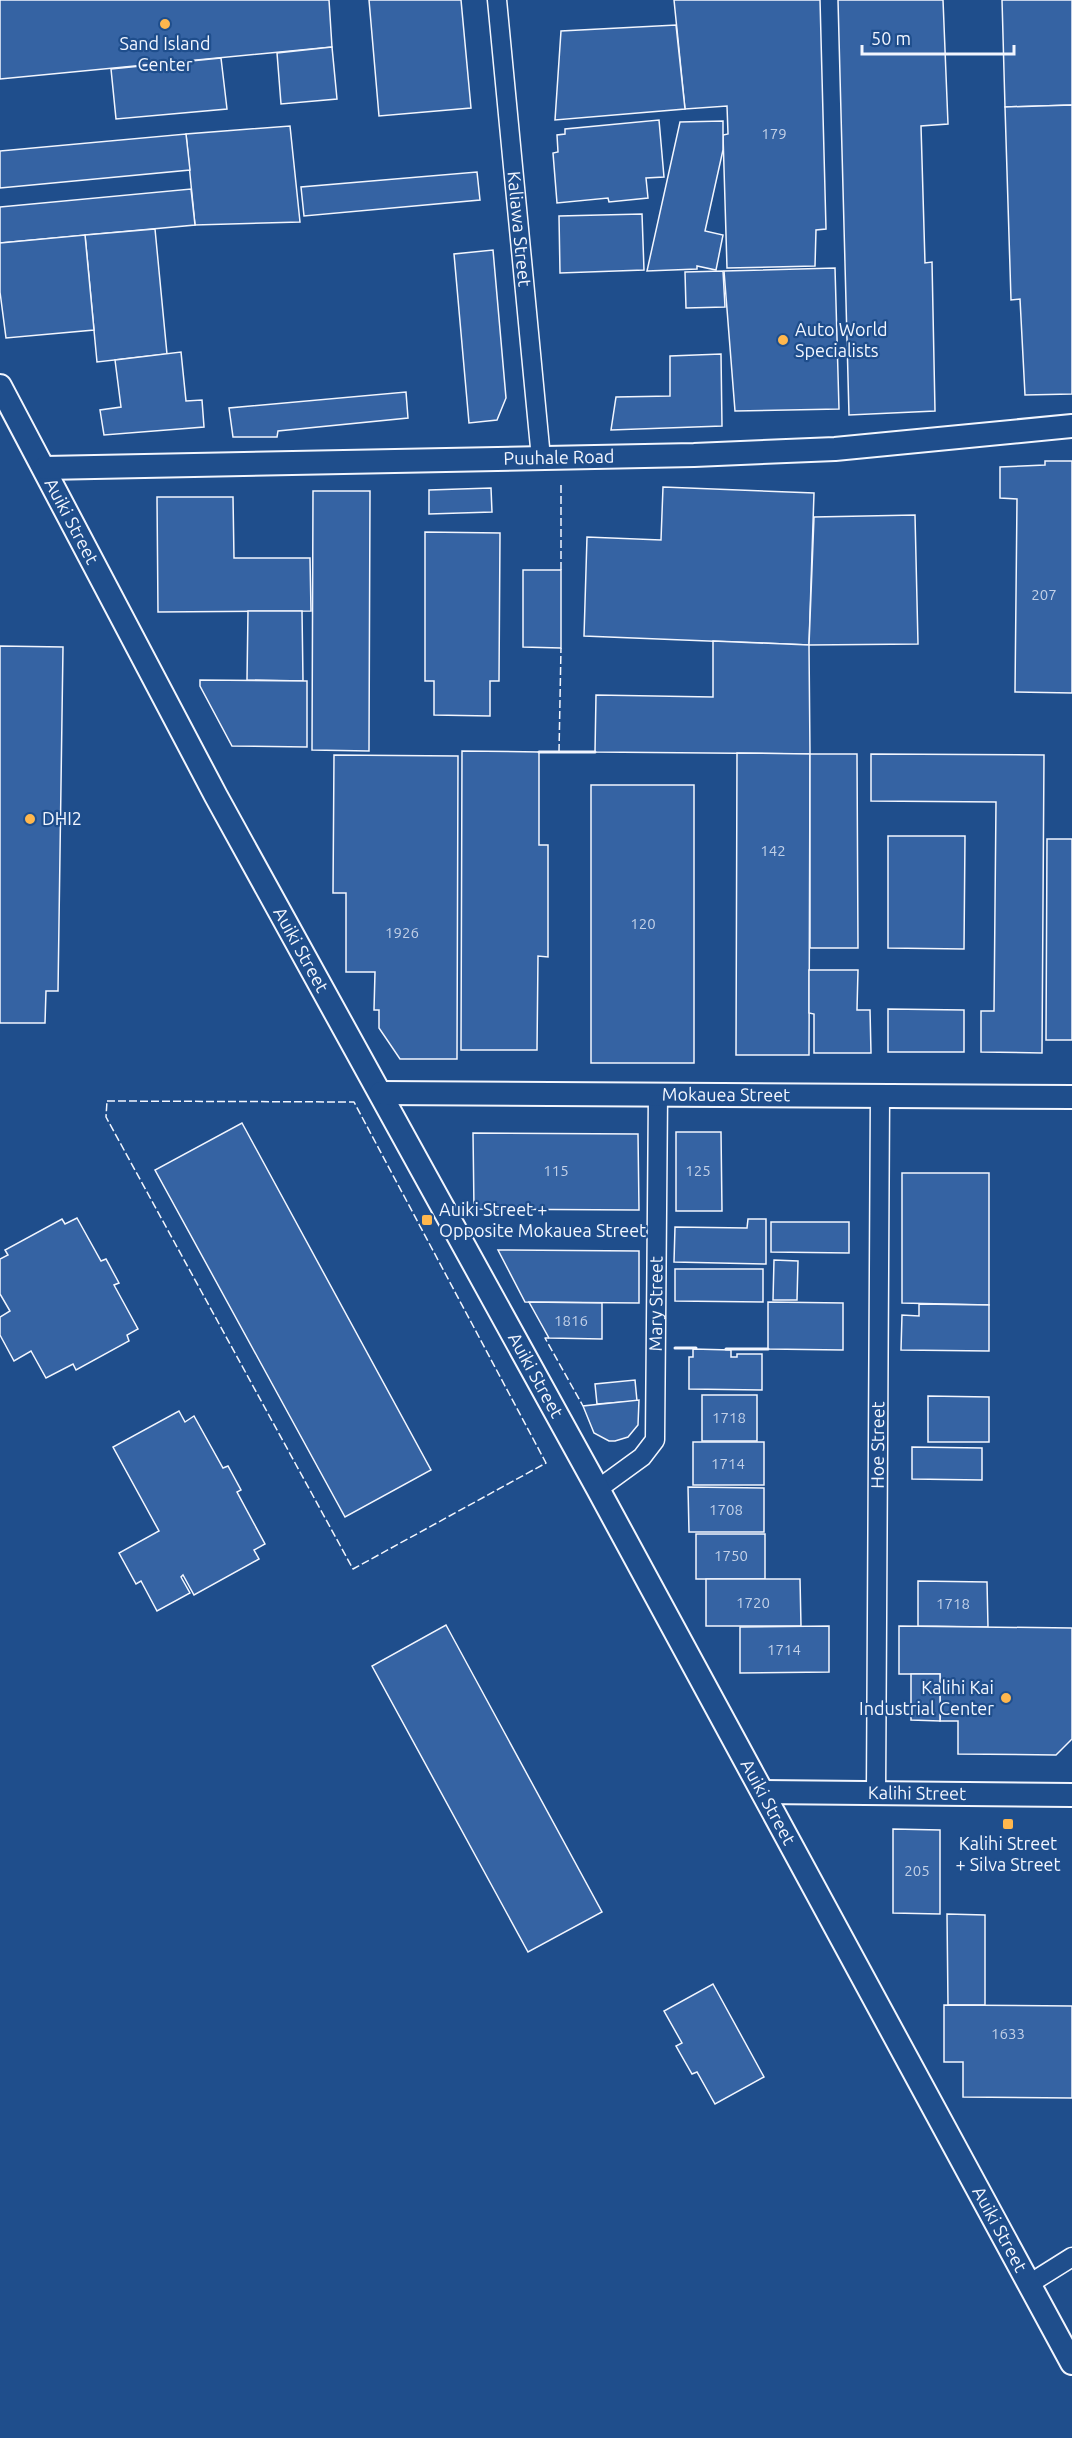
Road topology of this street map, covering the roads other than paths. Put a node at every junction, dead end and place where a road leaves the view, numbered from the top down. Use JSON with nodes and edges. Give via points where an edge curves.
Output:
{"nodes":[{"id":1,"x":497,"y":0,"type":"edge"},
{"id":2,"x":0,"y":386,"type":"edge"},
{"id":3,"x":1072,"y":426,"type":"edge"},
{"id":4,"x":541,"y":458,"type":"junction"},
{"id":5,"x":45,"y":468,"type":"junction"},
{"id":6,"x":381,"y":1093,"type":"junction"},
{"id":7,"x":658,"y":1095,"type":"junction"},
{"id":8,"x":880,"y":1096,"type":"junction"},
{"id":9,"x":1072,"y":1097,"type":"edge"},
{"id":10,"x":598,"y":1489,"type":"junction"},
{"id":11,"x":764,"y":1792,"type":"junction"},
{"id":12,"x":876,"y":1793,"type":"junction"},
{"id":13,"x":1072,"y":1795,"type":"edge"},
{"id":14,"x":1072,"y":2257,"type":"edge"},
{"id":15,"x":1029,"y":2284,"type":"junction"},
{"id":16,"x":1072,"y":2363,"type":"edge"}],
"edges":[{"from":1,"to":4,"type":"street","name":"Kaliawa Street"},
{"from":2,"to":5,"type":"street","name":"Auiki Street"},
{"from":3,"to":4,"type":"street","name":"Puuhale Road","via":[[835,449]]},
{"from":4,"to":5,"type":"street","name":"Puuhale Road"},
{"from":5,"to":6,"type":"street","name":"Auiki Street","via":[[216,796]]},
{"from":6,"to":7,"type":"street","name":"Mokauea Street"},
{"from":6,"to":10,"type":"street","name":"Auiki Street"},
{"from":7,"to":8,"type":"street","name":"Mokauea Street"},
{"from":7,"to":10,"type":"street","name":"Mary Street","via":[[655,1440],[642,1457]]},
{"from":8,"to":9,"type":"street","name":"Mokauea Street"},
{"from":8,"to":12,"type":"street","name":"Hoe Street"},
{"from":10,"to":11,"type":"street","name":"Auiki Street"},
{"from":11,"to":12,"type":"street","name":"Kalihi Street"},
{"from":11,"to":15,"type":"street","name":"Auiki Street"},
{"from":12,"to":13,"type":"street","name":"Kalihi Street"},
{"from":14,"to":15,"type":"street"},
{"from":15,"to":16,"type":"street","name":"Auiki Street"}]}
